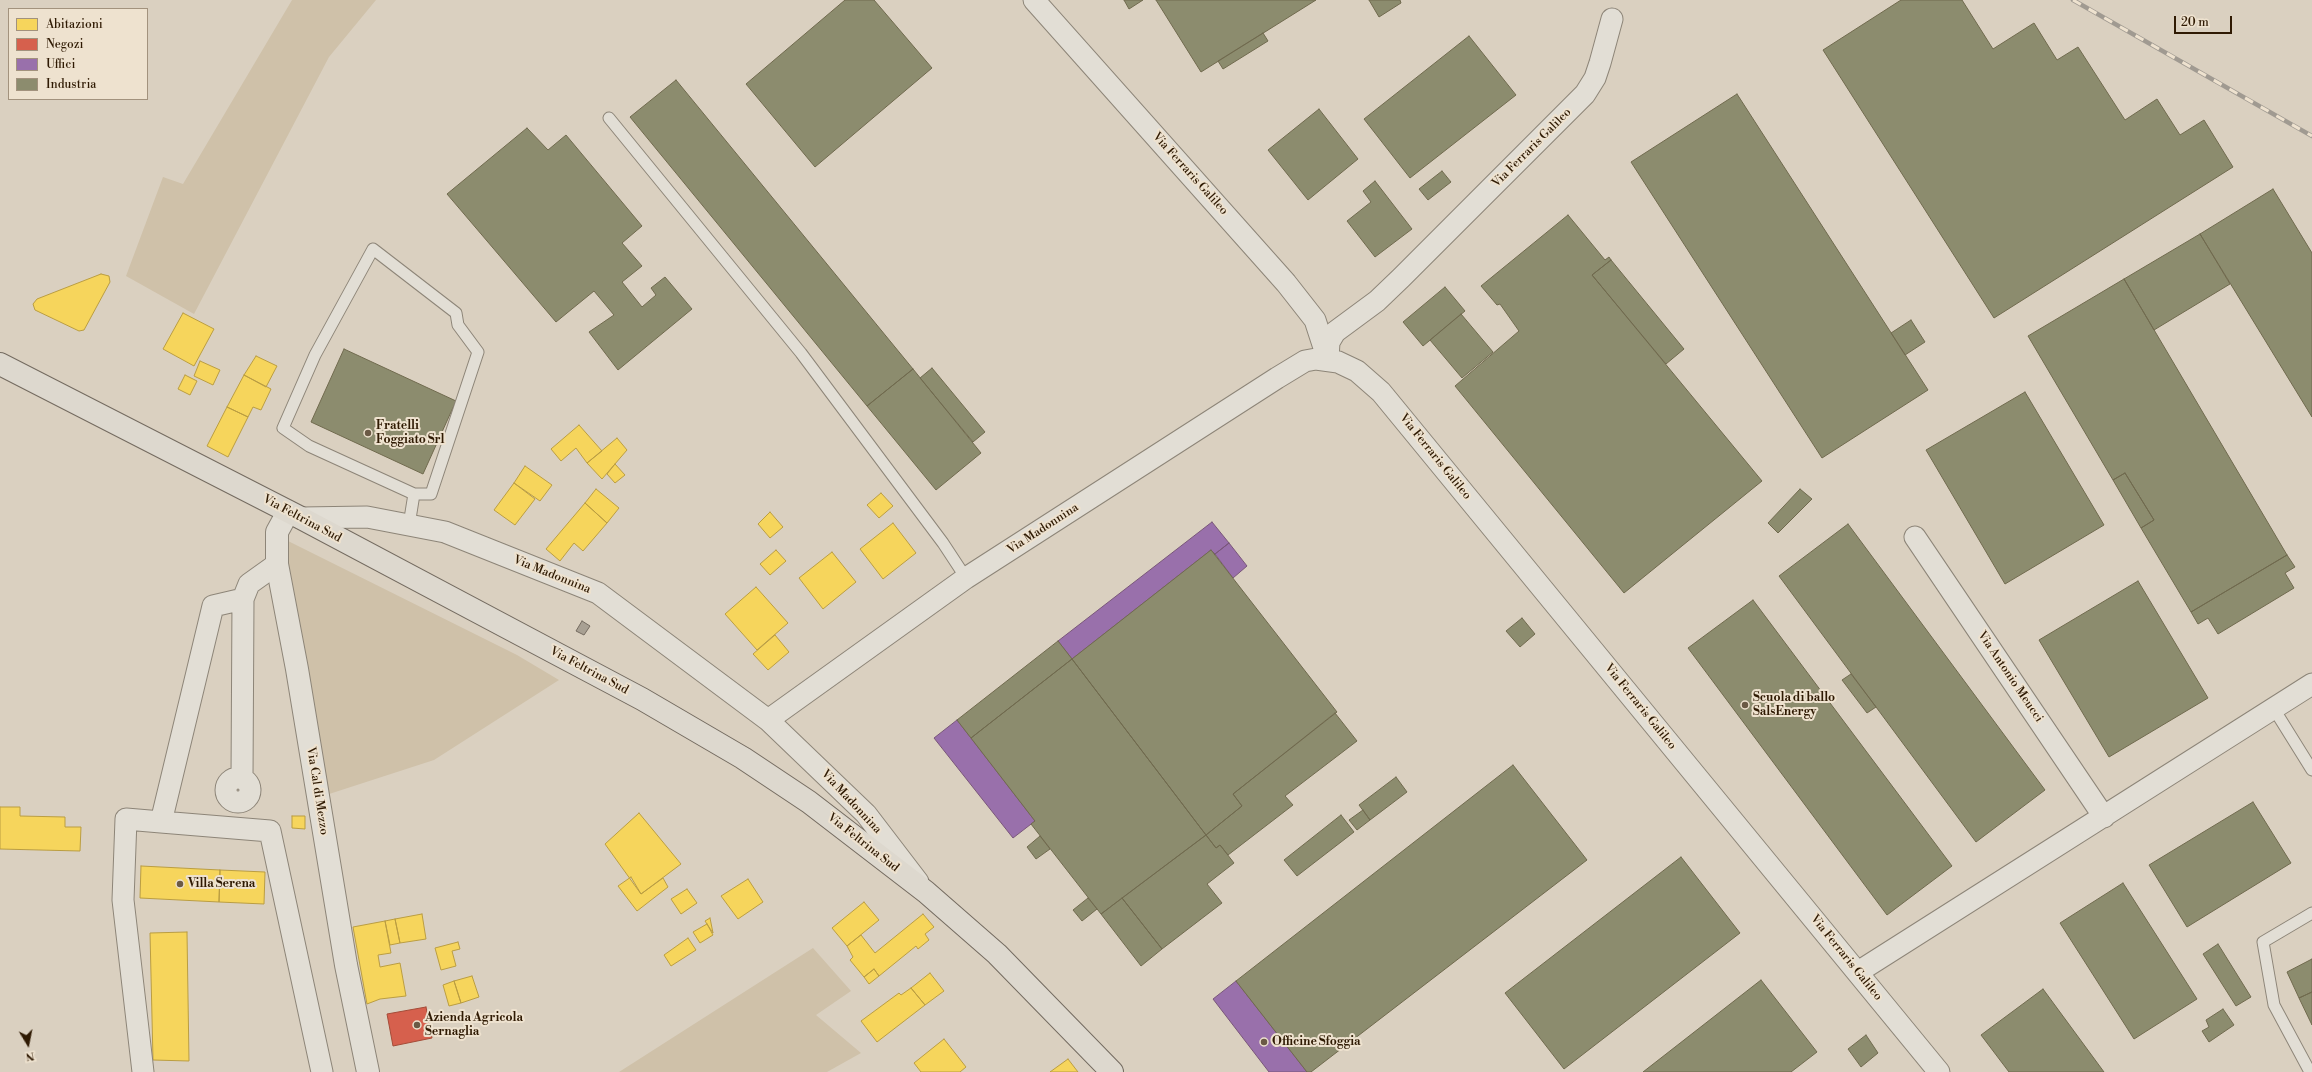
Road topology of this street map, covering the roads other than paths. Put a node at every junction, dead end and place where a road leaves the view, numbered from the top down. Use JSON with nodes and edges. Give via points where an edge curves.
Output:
{"nodes":[{"id":1,"x":1034,"y":0,"type":"edge"},
{"id":2,"x":1612,"y":19,"type":"dead end"},
{"id":3,"x":609,"y":118,"type":"dead end"},
{"id":4,"x":1328,"y":360,"type":"junction"},
{"id":5,"x":0,"y":364,"type":"edge"},
{"id":6,"x":414,"y":494,"type":"junction"},
{"id":7,"x":295,"y":515,"type":"junction"},
{"id":8,"x":410,"y":525,"type":"junction"},
{"id":9,"x":1915,"y":537,"type":"dead end"},
{"id":10,"x":277,"y":564,"type":"junction"},
{"id":11,"x":966,"y":578,"type":"junction"},
{"id":12,"x":243,"y":599,"type":"junction"},
{"id":13,"x":2312,"y":684,"type":"edge"},
{"id":14,"x":2274,"y":709,"type":"junction"},
{"id":15,"x":768,"y":720,"type":"junction"},
{"id":16,"x":2312,"y":770,"type":"edge"},
{"id":17,"x":2104,"y":816,"type":"junction"},
{"id":18,"x":161,"y":822,"type":"junction"},
{"id":19,"x":238,"y":828,"type":"junction"},
{"id":20,"x":926,"y":892,"type":"junction"},
{"id":21,"x":2312,"y":913,"type":"edge"},
{"id":22,"x":1858,"y":972,"type":"junction"},
{"id":23,"x":143,"y":1072,"type":"edge"},
{"id":24,"x":322,"y":1072,"type":"edge"},
{"id":25,"x":368,"y":1072,"type":"edge"},
{"id":26,"x":1112,"y":1072,"type":"edge"},
{"id":27,"x":1939,"y":1072,"type":"edge"},
{"id":28,"x":2310,"y":1072,"type":"edge"}],
"edges":[{"from":1,"to":4,"type":"street","name":"Via Ferraris Galileo","via":[[1286,283],[1315,320]]},
{"from":2,"to":4,"type":"street","name":"Via Ferraris Galileo","via":[[1600,63],[1585,94],[1377,301],[1335,332],[1329,342]]},
{"from":3,"to":11,"type":"lane","via":[[800,353],[943,543]]},
{"from":4,"to":11,"type":"street","name":"Via Madonnina","via":[[1305,361],[1282,374]]},
{"from":4,"to":22,"type":"street","name":"Via Ferraris Galileo","via":[[1357,371],[1381,392]]},
{"from":5,"to":7,"type":"main road","name":"Via Feltrina Sud"},
{"from":6,"to":6,"type":"lane","via":[[431,494],[478,352],[458,325],[456,314],[373,249],[315,355],[283,428],[309,446]]},
{"from":6,"to":8,"type":"lane"},
{"from":7,"to":8,"type":"street","name":"Via Madonnina","via":[[367,517]]},
{"from":7,"to":10,"type":"street","name":"Via Cal di Mezzo","via":[[277,532]]},
{"from":7,"to":20,"type":"main road","name":"Via Feltrina Sud","via":[[691,726],[809,802]]},
{"from":8,"to":15,"type":"street","name":"Via Madonnina","via":[[445,532],[598,593]]},
{"from":9,"to":17,"type":"street","name":"Via Antonio Meucci"},
{"from":10,"to":12,"type":"street","via":[[249,584]]},
{"from":10,"to":25,"type":"street","name":"Via Cal di Mezzo","via":[[346,965]]},
{"from":11,"to":15,"type":"street","name":"Via Madonnina"},
{"from":12,"to":18,"type":"street","via":[[212,606]]},
{"from":12,"to":19,"type":"street","via":[[242,778],[248,783],[250,792],[242,802],[234,802]]},
{"from":13,"to":14,"type":"street"},
{"from":14,"to":16,"type":"lane"},
{"from":14,"to":17,"type":"street"},
{"from":15,"to":20,"type":"street","name":"Via Madonnina","via":[[866,814]]},
{"from":17,"to":22,"type":"street"},
{"from":18,"to":19,"type":"street"},
{"from":18,"to":23,"type":"street","via":[[126,819],[123,900]]},
{"from":19,"to":24,"type":"street","via":[[270,831]]},
{"from":20,"to":26,"type":"main road","name":"Via Feltrina Sud","via":[[1012,969]]},
{"from":21,"to":28,"type":"lane","via":[[2263,942],[2274,1005]]},
{"from":22,"to":27,"type":"street","name":"Via Ferraris Galileo"}]}
